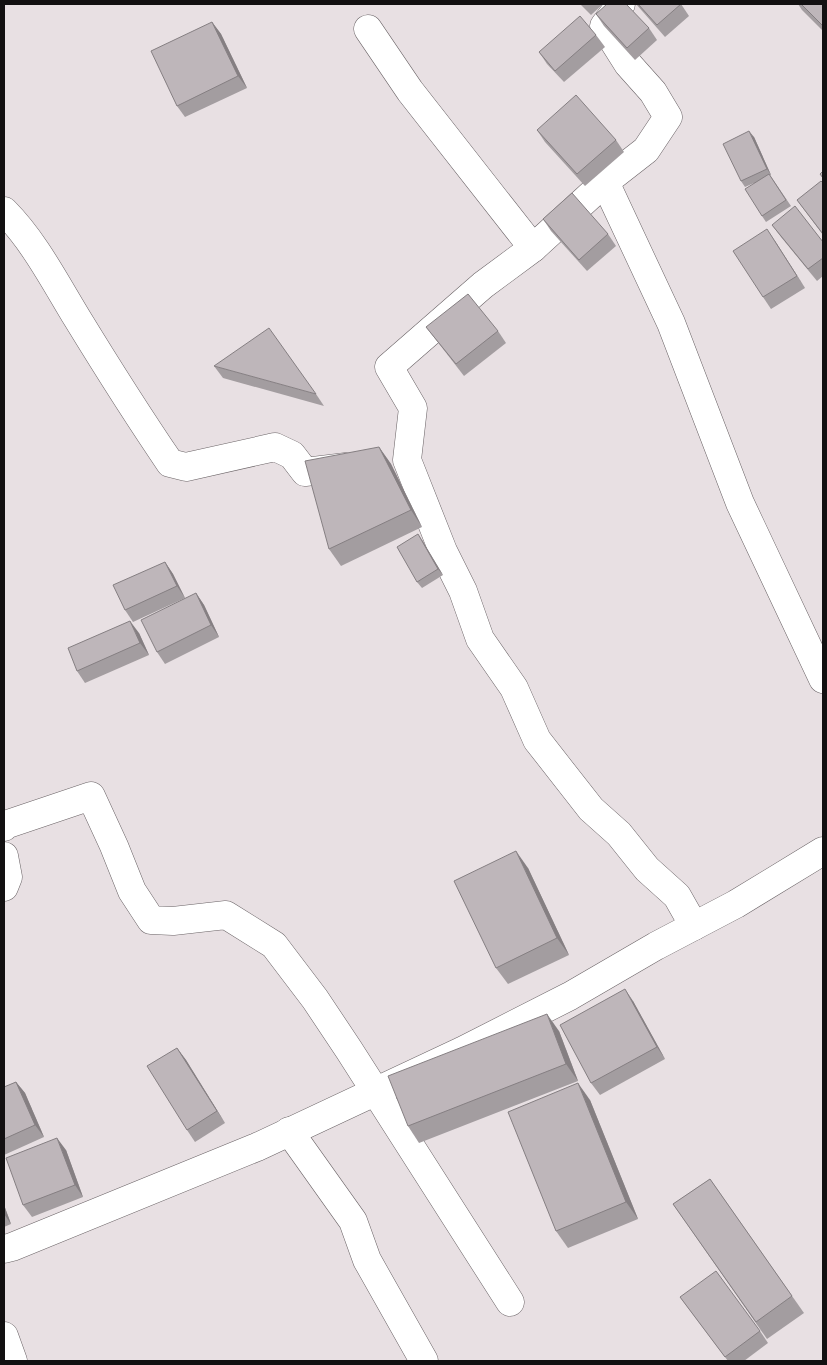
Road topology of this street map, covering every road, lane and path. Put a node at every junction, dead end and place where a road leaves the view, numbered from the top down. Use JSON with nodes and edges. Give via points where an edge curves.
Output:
{"nodes":[{"id":1,"x":621,"y":4,"type":"edge"},
{"id":2,"x":368,"y":29,"type":"dead end"},
{"id":3,"x":605,"y":182,"type":"junction"},
{"id":4,"x":4,"y":211,"type":"edge"},
{"id":5,"x":533,"y":248,"type":"junction"},
{"id":6,"x":388,"y":462,"type":"junction"},
{"id":7,"x":823,"y":679,"type":"edge"},
{"id":8,"x":4,"y":827,"type":"edge"},
{"id":9,"x":823,"y":851,"type":"edge"},
{"id":10,"x":4,"y":856,"type":"edge"},
{"id":11,"x":4,"y":887,"type":"edge"},
{"id":12,"x":694,"y":926,"type":"junction"},
{"id":13,"x":376,"y":1091,"type":"junction"},
{"id":14,"x":289,"y":1131,"type":"junction"},
{"id":15,"x":4,"y":1249,"type":"edge"},
{"id":16,"x":510,"y":1302,"type":"dead end"},
{"id":17,"x":4,"y":1336,"type":"edge"},
{"id":18,"x":12,"y":1361,"type":"edge"},
{"id":19,"x":424,"y":1361,"type":"edge"}],
"edges":[{"from":1,"to":3,"type":"street","via":[[604,26],[668,117],[646,150]]},
{"from":2,"to":5,"type":"street","via":[[410,91]]},
{"from":3,"to":5,"type":"street"},
{"from":3,"to":7,"type":"street","via":[[671,323],[740,503]]},
{"from":4,"to":6,"type":"street","via":[[16,223],[51,275],[170,463],[186,467],[275,447],[292,456],[306,472]]},
{"from":5,"to":6,"type":"street","via":[[483,285],[389,367],[413,408]]},
{"from":6,"to":12,"type":"street","via":[[443,551],[463,591],[480,638],[514,688],[537,740],[591,809],[677,896]]},
{"from":8,"to":13,"type":"street","via":[[91,796],[132,890],[151,920],[226,915],[274,945],[315,999]]},
{"from":9,"to":12,"type":"street"},
{"from":10,"to":11,"type":"street","via":[[8,877]]},
{"from":12,"to":13,"type":"street","via":[[570,996]]},
{"from":13,"to":14,"type":"street"},
{"from":13,"to":16,"type":"street"},
{"from":14,"to":15,"type":"street"},
{"from":14,"to":19,"type":"street","via":[[353,1221],[367,1260]]},
{"from":17,"to":18,"type":"street"}]}
